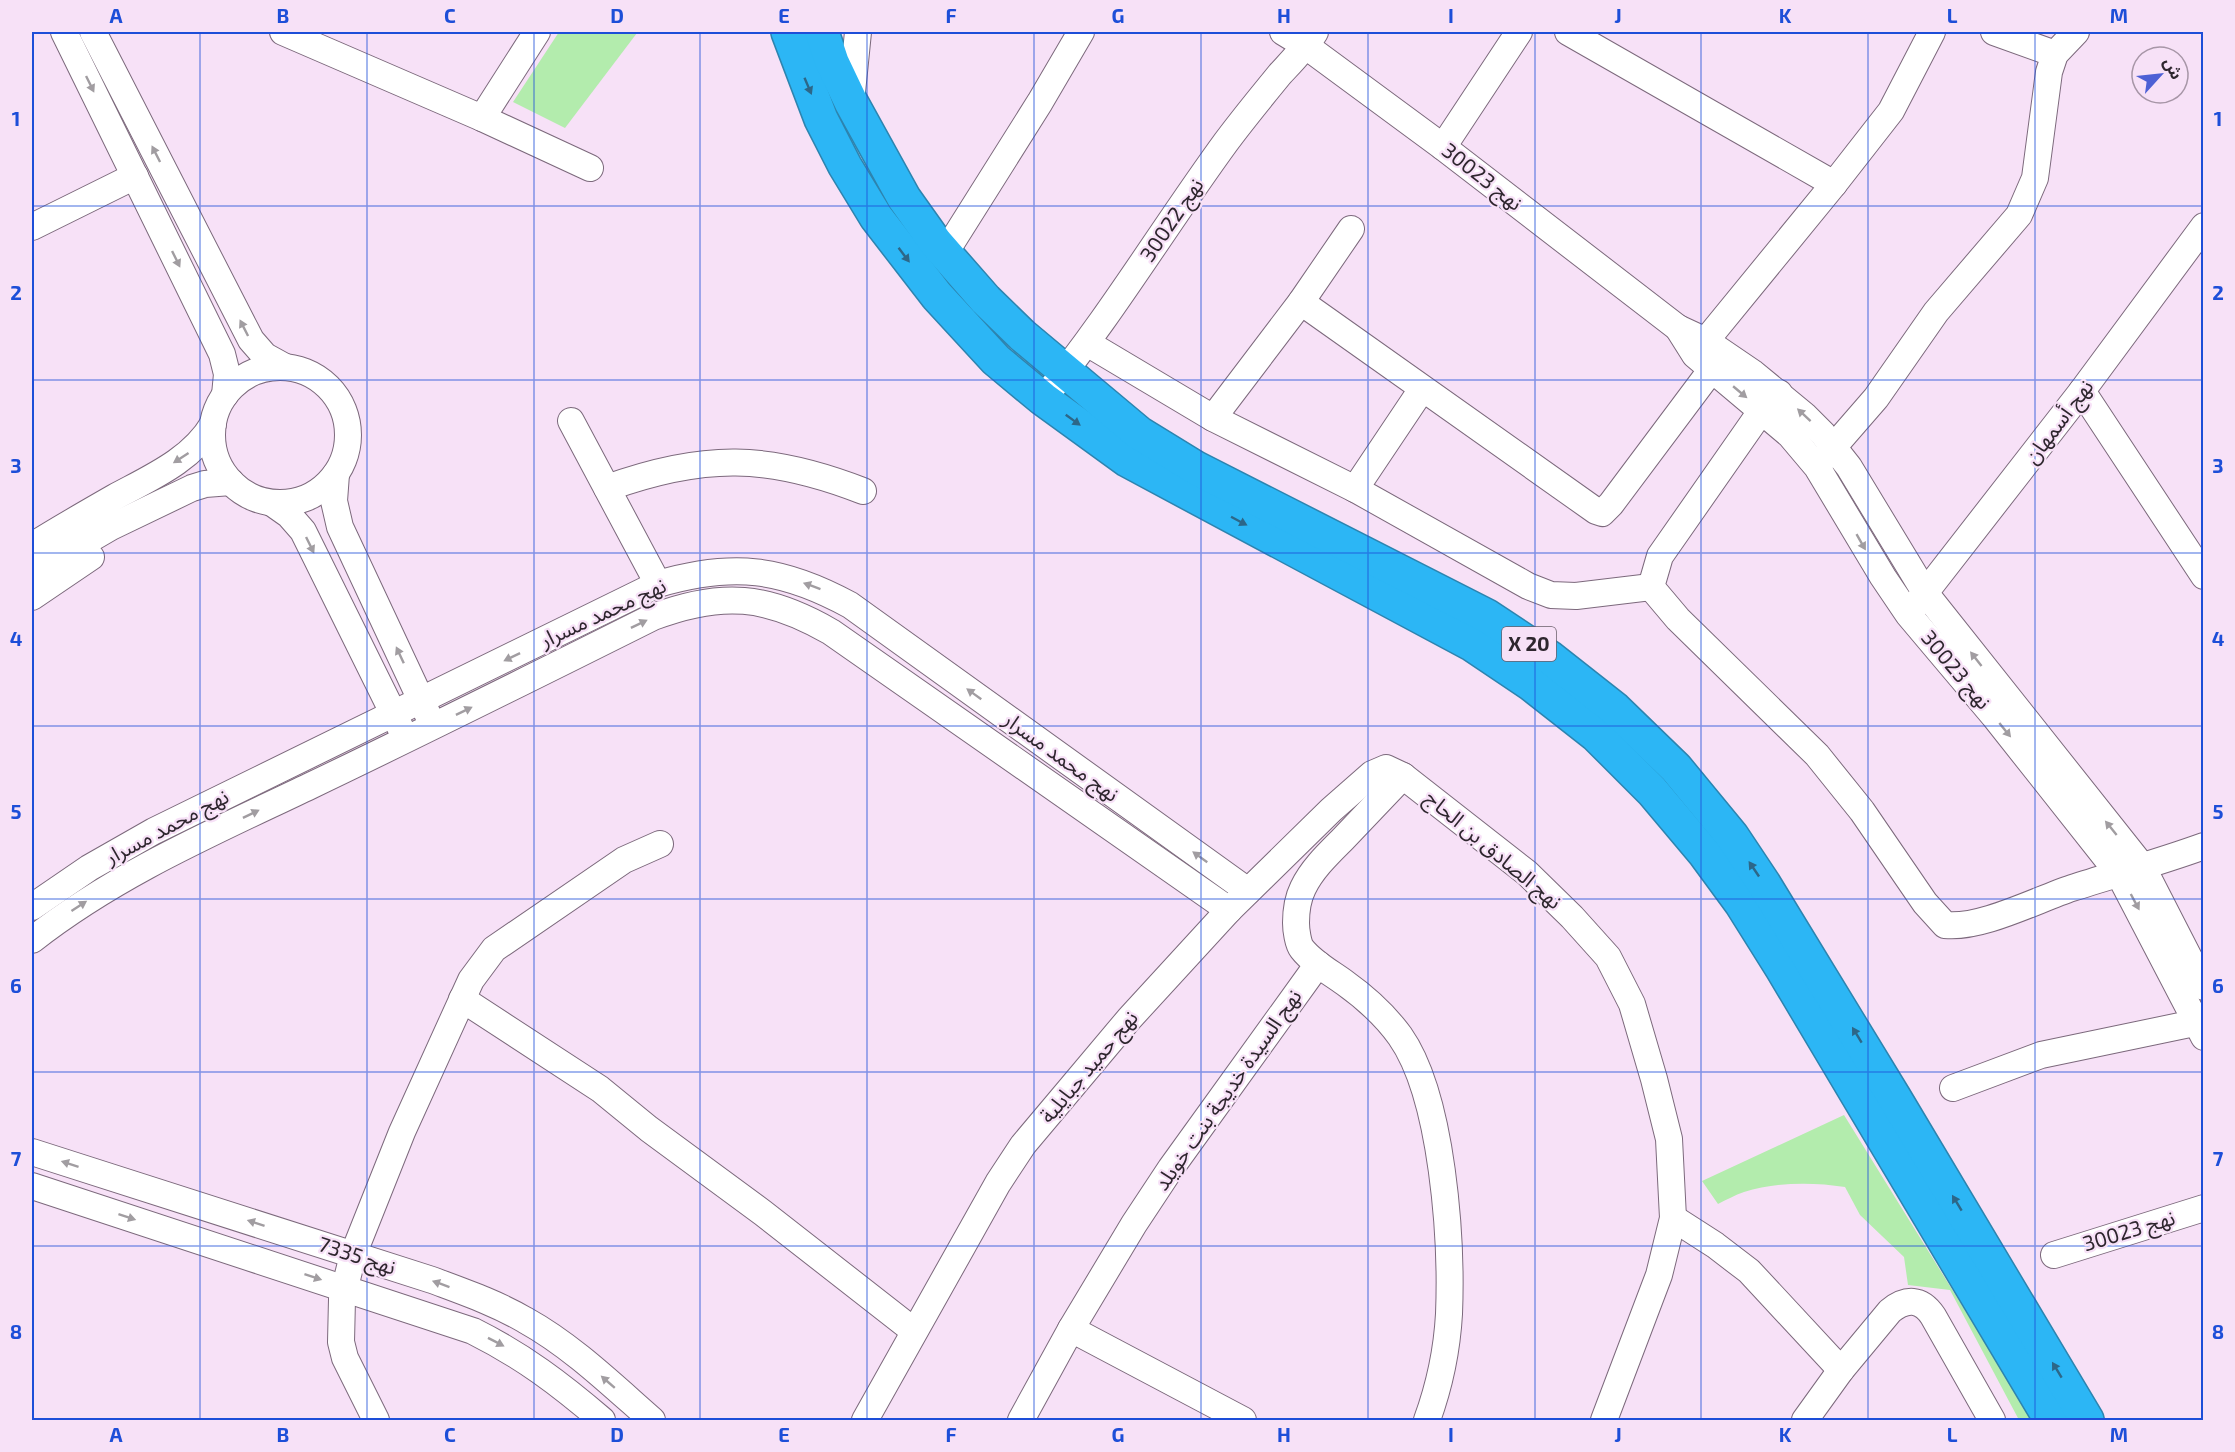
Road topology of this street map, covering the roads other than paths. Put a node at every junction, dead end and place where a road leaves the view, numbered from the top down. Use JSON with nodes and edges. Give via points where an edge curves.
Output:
{"nodes":[{"id":1,"x":64,"y":32,"type":"edge"},
{"id":2,"x":93,"y":32,"type":"edge"},
{"id":3,"x":283,"y":32,"type":"edge"},
{"id":4,"x":537,"y":32,"type":"edge"},
{"id":5,"x":788,"y":32,"type":"edge"},
{"id":6,"x":822,"y":32,"type":"edge"},
{"id":7,"x":858,"y":32,"type":"edge"},
{"id":8,"x":1080,"y":32,"type":"edge"},
{"id":9,"x":1283,"y":32,"type":"edge"},
{"id":10,"x":1519,"y":32,"type":"edge"},
{"id":11,"x":1568,"y":32,"type":"edge"},
{"id":12,"x":1932,"y":32,"type":"edge"},
{"id":13,"x":1994,"y":32,"type":"edge"},
{"id":14,"x":2076,"y":32,"type":"edge"},
{"id":15,"x":1310,"y":39,"type":"edge"},
{"id":16,"x":2045,"y":45,"type":"edge"},
{"id":17,"x":850,"y":102,"type":"junction"},
{"id":18,"x":482,"y":118,"type":"junction"},
{"id":19,"x":1443,"y":147,"type":"junction"},
{"id":20,"x":590,"y":168,"type":"dead end"},
{"id":21,"x":135,"y":176,"type":"junction"},
{"id":22,"x":1834,"y":184,"type":"junction"},
{"id":23,"x":32,"y":227,"type":"edge"},
{"id":24,"x":1351,"y":229,"type":"dead end"},
{"id":25,"x":2200,"y":242,"type":"edge"},
{"id":26,"x":945,"y":253,"type":"junction"},
{"id":27,"x":1301,"y":302,"type":"junction"},
{"id":28,"x":1087,"y":343,"type":"junction"},
{"id":29,"x":1709,"y":354,"type":"junction"},
{"id":30,"x":285,"y":367,"type":"junction"},
{"id":31,"x":1065,"y":372,"type":"junction"},
{"id":32,"x":1422,"y":389,"type":"junction"},
{"id":33,"x":2082,"y":391,"type":"junction"},
{"id":34,"x":225,"y":395,"type":"junction"},
{"id":35,"x":1044,"y":399,"type":"junction"},
{"id":36,"x":1770,"y":401,"type":"junction"},
{"id":37,"x":1213,"y":418,"type":"junction"},
{"id":38,"x":571,"y":421,"type":"dead end"},
{"id":39,"x":213,"y":424,"type":"junction"},
{"id":40,"x":1834,"y":448,"type":"junction"},
{"id":41,"x":1816,"y":466,"type":"junction"},
{"id":42,"x":336,"y":474,"type":"junction"},
{"id":43,"x":231,"y":482,"type":"junction"},
{"id":44,"x":607,"y":488,"type":"junction"},
{"id":45,"x":1355,"y":489,"type":"junction"},
{"id":46,"x":863,"y":491,"type":"dead end"},
{"id":47,"x":148,"y":495,"type":"junction"},
{"id":48,"x":272,"y":503,"type":"junction"},
{"id":49,"x":32,"y":525,"type":"edge"},
{"id":50,"x":32,"y":546,"type":"edge"},
{"id":51,"x":2202,"y":570,"type":"edge"},
{"id":52,"x":32,"y":573,"type":"edge"},
{"id":53,"x":658,"y":584,"type":"junction"},
{"id":54,"x":1651,"y":587,"type":"junction"},
{"id":55,"x":1926,"y":594,"type":"junction"},
{"id":56,"x":32,"y":597,"type":"edge"},
{"id":57,"x":1908,"y":614,"type":"junction"},
{"id":58,"x":422,"y":701,"type":"junction"},
{"id":59,"x":394,"y":714,"type":"junction"},
{"id":60,"x":433,"y":727,"type":"junction"},
{"id":61,"x":406,"y":740,"type":"junction"},
{"id":62,"x":1392,"y":772,"type":"junction"},
{"id":63,"x":660,"y":844,"type":"dead end"},
{"id":64,"x":2204,"y":846,"type":"edge"},
{"id":65,"x":2130,"y":870,"type":"junction"},
{"id":66,"x":1248,"y":891,"type":"junction"},
{"id":67,"x":32,"y":907,"type":"edge"},
{"id":68,"x":1229,"y":910,"type":"junction"},
{"id":69,"x":32,"y":940,"type":"edge"},
{"id":70,"x":1318,"y":964,"type":"junction"},
{"id":71,"x":2204,"y":987,"type":"edge"},
{"id":72,"x":462,"y":999,"type":"junction"},
{"id":73,"x":2201,"y":1028,"type":"edge"},
{"id":74,"x":1953,"y":1088,"type":"dead end"},
{"id":75,"x":32,"y":1152,"type":"edge"},
{"id":76,"x":32,"y":1186,"type":"edge"},
{"id":77,"x":2204,"y":1208,"type":"edge"},
{"id":78,"x":1673,"y":1218,"type":"junction"},
{"id":79,"x":353,"y":1255,"type":"junction"},
{"id":80,"x":2054,"y":1255,"type":"dead end"},
{"id":81,"x":345,"y":1287,"type":"junction"},
{"id":82,"x":1071,"y":1329,"type":"junction"},
{"id":83,"x":914,"y":1331,"type":"junction"},
{"id":84,"x":1841,"y":1370,"type":"junction"},
{"id":85,"x":1238,"y":1419,"type":"edge"},
{"id":86,"x":376,"y":1420,"type":"edge"},
{"id":87,"x":602,"y":1420,"type":"edge"},
{"id":88,"x":652,"y":1420,"type":"edge"},
{"id":89,"x":865,"y":1420,"type":"edge"},
{"id":90,"x":1021,"y":1420,"type":"edge"},
{"id":91,"x":1427,"y":1420,"type":"edge"},
{"id":92,"x":1604,"y":1420,"type":"edge"},
{"id":93,"x":1805,"y":1420,"type":"edge"},
{"id":94,"x":1992,"y":1420,"type":"edge"},
{"id":95,"x":2051,"y":1420,"type":"edge"},
{"id":96,"x":2086,"y":1420,"type":"edge"}],
"edges":[{"from":1,"to":21,"type":"street","one_way":true},
{"from":30,"to":2,"type":"street","one_way":true,"via":[[266,357],[251,340]]},
{"from":3,"to":18,"type":"street"},
{"from":4,"to":18,"type":"street"},
{"from":5,"to":35,"type":"highway","number":"X 20","one_way":true,"via":[[821,119],[876,217],[962,325],[996,360]]},
{"from":6,"to":17,"type":"highway","number":"X 20"},
{"from":7,"to":17,"type":"street"},
{"from":8,"to":26,"type":"street"},
{"from":9,"to":15,"type":"street","name":"نهج 30023"},
{"from":10,"to":19,"type":"street"},
{"from":11,"to":22,"type":"street"},
{"from":12,"to":22,"type":"street","via":[[1891,111]]},
{"from":13,"to":16,"type":"street"},
{"from":14,"to":16,"type":"street"},
{"from":15,"to":19,"type":"street","name":"نهج 30023"},
{"from":15,"to":28,"type":"street","name":"نهج 30022","via":[[1228,140]]},
{"from":16,"to":40,"type":"street","via":[[2048,80],[2035,178],[2019,214],[1936,312],[1876,398]]},
{"from":17,"to":26,"type":"highway","number":"X 20","via":[[904,198]]},
{"from":18,"to":20,"type":"street"},
{"from":19,"to":29,"type":"street","name":"نهج 30023"},
{"from":21,"to":23,"type":"street"},
{"from":21,"to":34,"type":"street","one_way":true,"via":[[222,354],[227,374]]},
{"from":22,"to":29,"type":"street"},
{"from":24,"to":27,"type":"street"},
{"from":25,"to":33,"type":"street","name":"نهج أسمهان"},
{"from":26,"to":31,"type":"highway","number":"X 20","via":[[986,300]]},
{"from":27,"to":32,"type":"street"},
{"from":27,"to":37,"type":"street"},
{"from":28,"to":31,"type":"street","name":"نهج 30022"},
{"from":28,"to":37,"type":"street"},
{"from":29,"to":32,"type":"street","via":[[1602,513]]},
{"from":29,"to":36,"type":"street","name":"نهج 30023"},
{"from":30,"to":34,"type":"street","via":[[258,371],[234,384]]},
{"from":30,"to":42,"type":"street","via":[[301,370],[327,386],[344,413],[347,444]]},
{"from":31,"to":35,"type":"street","name":"نهج 30022"},
{"from":96,"to":31,"type":"highway","number":"X 20","one_way":true,"via":[[1764,885],[1732,836],[1676,768],[1615,709],[1550,657],[1487,616],[1196,468],[1139,433]]},
{"from":32,"to":45,"type":"street"},
{"from":33,"to":51,"type":"street"},
{"from":33,"to":55,"type":"street","name":"نهج أسمهان"},
{"from":34,"to":39,"type":"street"},
{"from":35,"to":95,"type":"highway","number":"X 20","one_way":true,"via":[[1127,460],[1473,645],[1532,684],[1596,735],[1652,790],[1735,895],[1783,970]]},
{"from":40,"to":36,"type":"street","name":"نهج 30023","one_way":true,"via":[[1804,415]]},
{"from":36,"to":41,"type":"street","name":"نهج 30023","via":[[1790,435]]},
{"from":36,"to":54,"type":"street","via":[[1660,556]]},
{"from":37,"to":45,"type":"street"},
{"from":38,"to":44,"type":"street"},
{"from":39,"to":43,"type":"street","via":[[215,455]]},
{"from":39,"to":47,"type":"street","one_way":true,"via":[[203,440]]},
{"from":40,"to":41,"type":"street"},
{"from":40,"to":55,"type":"street","name":"نهج 30023"},
{"from":41,"to":57,"type":"street","name":"نهج 30023","one_way":true},
{"from":42,"to":48,"type":"street","via":[[308,497]]},
{"from":58,"to":42,"type":"street","one_way":true,"via":[[340,527],[334,501]]},
{"from":43,"to":47,"type":"street"},
{"from":43,"to":48,"type":"street"},
{"from":44,"to":46,"type":"street","via":[[690,464],[734,462],[778,465],[822,475]]},
{"from":44,"to":53,"type":"street"},
{"from":45,"to":54,"type":"street","via":[[1528,586],[1551,595]]},
{"from":47,"to":49,"type":"street","via":[[112,486],[98,489]]},
{"from":47,"to":50,"type":"street"},
{"from":47,"to":52,"type":"street","via":[[100,533]]},
{"from":47,"to":56,"type":"street","via":[[121,537]]},
{"from":48,"to":59,"type":"street","one_way":true,"via":[[303,531]]},
{"from":53,"to":58,"type":"street","name":"نهج محمد مسرار","one_way":true},
{"from":66,"to":53,"type":"street","name":"نهج محمد مسرار","one_way":true,"via":[[850,605],[821,589],[789,578],[723,570],[690,574]]},
{"from":54,"to":65,"type":"street","via":[[1678,619],[1817,755],[1863,811],[1924,903],[1945,925],[1958,926],[2009,912]]},
{"from":55,"to":57,"type":"street","name":"نهج أسمهان"},
{"from":65,"to":55,"type":"street","name":"نهج 30023","one_way":true},
{"from":57,"to":65,"type":"street","name":"نهج 30023","one_way":true},
{"from":58,"to":59,"type":"street","name":"نهج محمد مسرار"},
{"from":58,"to":60,"type":"street"},
{"from":59,"to":61,"type":"street"},
{"from":59,"to":67,"type":"street","name":"نهج محمد مسرار","via":[[154,831]]},
{"from":60,"to":61,"type":"street","name":"نهج محمد مسرار"},
{"from":60,"to":68,"type":"street","name":"نهج محمد مسرار","one_way":true,"via":[[682,606],[713,600],[774,605],[831,632]]},
{"from":69,"to":61,"type":"street","name":"نهج محمد مسرار","one_way":true,"via":[[100,893],[161,858]]},
{"from":62,"to":66,"type":"street","name":"نهج حميد جبايلية","via":[[1372,774]]},
{"from":62,"to":70,"type":"street","via":[[1303,888],[1296,924],[1300,948]]},
{"from":62,"to":78,"type":"street","name":"نهج الصادق بن الحاج","via":[[1527,873],[1608,957],[1632,1004],[1654,1079],[1669,1140]]},
{"from":63,"to":72,"type":"street","via":[[624,860],[494,949]]},
{"from":64,"to":65,"type":"street"},
{"from":65,"to":71,"type":"street","name":"نهج 30023"},
{"from":65,"to":73,"type":"street","name":"نهج 30023","one_way":true},
{"from":66,"to":68,"type":"street","name":"نهج حميد جبايلية"},
{"from":68,"to":83,"type":"street","name":"نهج حميد جبايلية","via":[[1129,1019],[1023,1145]]},
{"from":70,"to":82,"type":"street","name":"نهج السيدة خديجة بنت خويلد","via":[[1171,1168]]},
{"from":70,"to":91,"type":"street","via":[[1377,1008],[1401,1038],[1424,1090],[1437,1142],[1445,1193],[1449,1315],[1440,1378]]},
{"from":72,"to":79,"type":"street","via":[[402,1132]]},
{"from":72,"to":83,"type":"street","via":[[600,1089]]},
{"from":73,"to":74,"type":"street","via":[[2041,1055]]},
{"from":79,"to":75,"type":"street","name":"نهج 7335","one_way":true},
{"from":76,"to":81,"type":"street","name":"نهج 7335","one_way":true},
{"from":77,"to":80,"type":"street","name":"نهج 30023"},
{"from":78,"to":84,"type":"street","via":[[1749,1271]]},
{"from":78,"to":92,"type":"street","name":"نهج الصادق بن الحاج","via":[[1659,1275]]},
{"from":79,"to":81,"type":"street"},
{"from":88,"to":79,"type":"street","name":"نهج 7335","one_way":true,"via":[[560,1342],[528,1321],[484,1300]]},
{"from":81,"to":86,"type":"street","via":[[341,1342]]},
{"from":81,"to":87,"type":"street","name":"نهج 7335","one_way":true,"via":[[473,1331],[511,1350],[561,1384]]},
{"from":82,"to":85,"type":"street"},
{"from":82,"to":90,"type":"street","name":"نهج السيدة خديجة بنت خويلد"},
{"from":83,"to":89,"type":"street","name":"نهج حميد جبايلية"},
{"from":84,"to":93,"type":"street"},
{"from":84,"to":94,"type":"street","via":[[1890,1311],[1908,1301],[1918,1302],[1928,1308]]}]}
